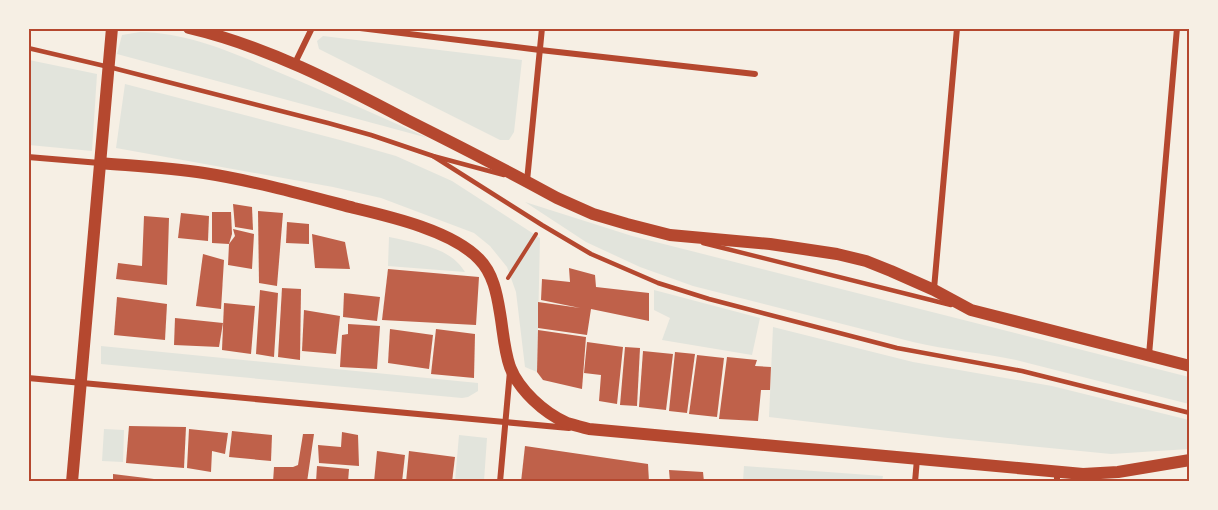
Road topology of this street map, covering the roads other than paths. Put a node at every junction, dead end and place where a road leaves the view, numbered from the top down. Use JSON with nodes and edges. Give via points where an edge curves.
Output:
{"nodes":[{"id":1,"x":112,"y":28,"type":"edge"},
{"id":2,"x":189,"y":28,"type":"edge"},
{"id":3,"x":312,"y":28,"type":"edge"},
{"id":4,"x":360,"y":28,"type":"edge"},
{"id":5,"x":542,"y":28,"type":"edge"},
{"id":6,"x":957,"y":28,"type":"edge"},
{"id":7,"x":1177,"y":28,"type":"edge"},
{"id":8,"x":28,"y":48,"type":"edge"},
{"id":9,"x":540,"y":50,"type":"junction"},
{"id":10,"x":294,"y":64,"type":"junction"},
{"id":11,"x":109,"y":67,"type":"junction"},
{"id":12,"x":755,"y":74,"type":"dead end"},
{"id":13,"x":433,"y":156,"type":"junction"},
{"id":14,"x":28,"y":157,"type":"edge"},
{"id":15,"x":100,"y":163,"type":"junction"},
{"id":16,"x":527,"y":181,"type":"junction"},
{"id":17,"x":670,"y":235,"type":"junction"},
{"id":18,"x":933,"y":290,"type":"junction"},
{"id":19,"x":971,"y":310,"type":"junction"},
{"id":20,"x":1149,"y":355,"type":"junction"},
{"id":21,"x":1190,"y":366,"type":"edge"},
{"id":22,"x":510,"y":367,"type":"junction"},
{"id":23,"x":28,"y":378,"type":"edge"},
{"id":24,"x":81,"y":383,"type":"junction"},
{"id":25,"x":1190,"y":413,"type":"edge"},
{"id":26,"x":505,"y":422,"type":"junction"},
{"id":27,"x":589,"y":429,"type":"junction"},
{"id":28,"x":917,"y":459,"type":"junction"},
{"id":29,"x":1190,"y":460,"type":"edge"},
{"id":30,"x":1057,"y":477,"type":"edge"},
{"id":31,"x":72,"y":482,"type":"edge"},
{"id":32,"x":500,"y":482,"type":"edge"},
{"id":33,"x":915,"y":482,"type":"edge"}],
"edges":[{"from":1,"to":11,"type":"main road"},
{"from":2,"to":10,"type":"main road","via":[[240,42]]},
{"from":3,"to":10,"type":"street"},
{"from":4,"to":9,"type":"street"},
{"from":5,"to":9,"type":"street"},
{"from":6,"to":18,"type":"street"},
{"from":7,"to":20,"type":"street"},
{"from":8,"to":11,"type":"lane"},
{"from":9,"to":12,"type":"street"},
{"from":9,"to":16,"type":"street"},
{"from":10,"to":16,"type":"main road"},
{"from":11,"to":13,"type":"lane","via":[[339,126]]},
{"from":11,"to":15,"type":"main road"},
{"from":13,"to":16,"type":"lane"},
{"from":13,"to":25,"type":"lane","via":[[591,254],[658,283],[897,348],[1022,371]]},
{"from":14,"to":15,"type":"street"},
{"from":15,"to":22,"type":"main road","via":[[234,178],[378,213],[451,239],[480,260],[491,277]]},
{"from":15,"to":24,"type":"main road"},
{"from":16,"to":17,"type":"main road","via":[[593,214]]},
{"from":17,"to":18,"type":"main road","via":[[837,254],[866,261]]},
{"from":17,"to":19,"type":"lane"},
{"from":18,"to":19,"type":"main road"},
{"from":19,"to":20,"type":"main road"},
{"from":20,"to":21,"type":"main road"},
{"from":22,"to":26,"type":"street"},
{"from":22,"to":27,"type":"main road","via":[[538,404],[566,422]]},
{"from":23,"to":24,"type":"street"},
{"from":24,"to":26,"type":"street"},
{"from":24,"to":31,"type":"main road"},
{"from":26,"to":27,"type":"street"},
{"from":26,"to":32,"type":"street"},
{"from":27,"to":28,"type":"main road"},
{"from":28,"to":30,"type":"main road"},
{"from":28,"to":33,"type":"street"},
{"from":29,"to":30,"type":"main road"}]}
